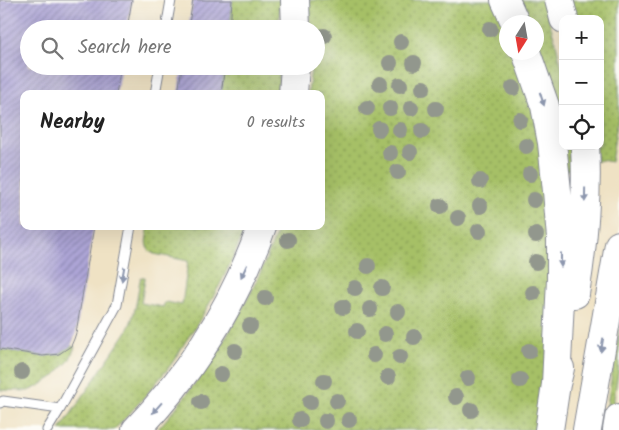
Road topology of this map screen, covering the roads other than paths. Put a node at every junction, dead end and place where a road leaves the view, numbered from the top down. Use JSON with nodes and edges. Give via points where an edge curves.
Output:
{"nodes":[{"id":1,"x":172,"y":0,"type":"edge"},
{"id":2,"x":296,"y":0,"type":"edge"},
{"id":3,"x":505,"y":0,"type":"edge"},
{"id":4,"x":559,"y":0,"type":"edge"},
{"id":5,"x":512,"y":15,"type":"edge"},
{"id":6,"x":563,"y":15,"type":"edge"},
{"id":7,"x":168,"y":20,"type":"edge"},
{"id":8,"x":296,"y":20,"type":"edge"},
{"id":9,"x":529,"y":60,"type":"edge"},
{"id":10,"x":158,"y":75,"type":"edge"},
{"id":11,"x":294,"y":75,"type":"edge"},
{"id":12,"x":156,"y":90,"type":"edge"},
{"id":13,"x":293,"y":90,"type":"edge"},
{"id":14,"x":585,"y":150,"type":"edge"},
{"id":15,"x":130,"y":230,"type":"edge"},
{"id":16,"x":260,"y":230,"type":"edge"},
{"id":17,"x":619,"y":245,"type":"edge"},
{"id":18,"x":556,"y":384,"type":"junction"},
{"id":19,"x":1,"y":402,"type":"edge"},
{"id":20,"x":60,"y":408,"type":"junction"},
{"id":21,"x":619,"y":418,"type":"edge"},
{"id":22,"x":47,"y":430,"type":"edge"},
{"id":23,"x":136,"y":430,"type":"edge"},
{"id":24,"x":549,"y":430,"type":"edge"},
{"id":25,"x":587,"y":430,"type":"edge"},
{"id":26,"x":617,"y":430,"type":"edge"}],
"edges":[{"from":1,"to":7,"type":"lane"},
{"from":2,"to":8,"type":"highway"},
{"from":3,"to":5,"type":"highway"},
{"from":4,"to":6,"type":"highway"},
{"from":9,"to":18,"type":"highway","one_way":true,"via":[[552,143],[558,200],[561,279]]},
{"from":10,"to":12,"type":"lane"},
{"from":11,"to":13,"type":"highway"},
{"from":14,"to":18,"type":"highway","one_way":true,"via":[[583,239]]},
{"from":15,"to":20,"type":"lane","one_way":true,"via":[[118,305]]},
{"from":16,"to":23,"type":"highway","one_way":true,"via":[[245,271],[207,342],[175,386]]},
{"from":17,"to":25,"type":"highway","one_way":true},
{"from":18,"to":24,"type":"highway"},
{"from":19,"to":20,"type":"lane"},
{"from":20,"to":22,"type":"lane"},
{"from":21,"to":26,"type":"highway"}]}
